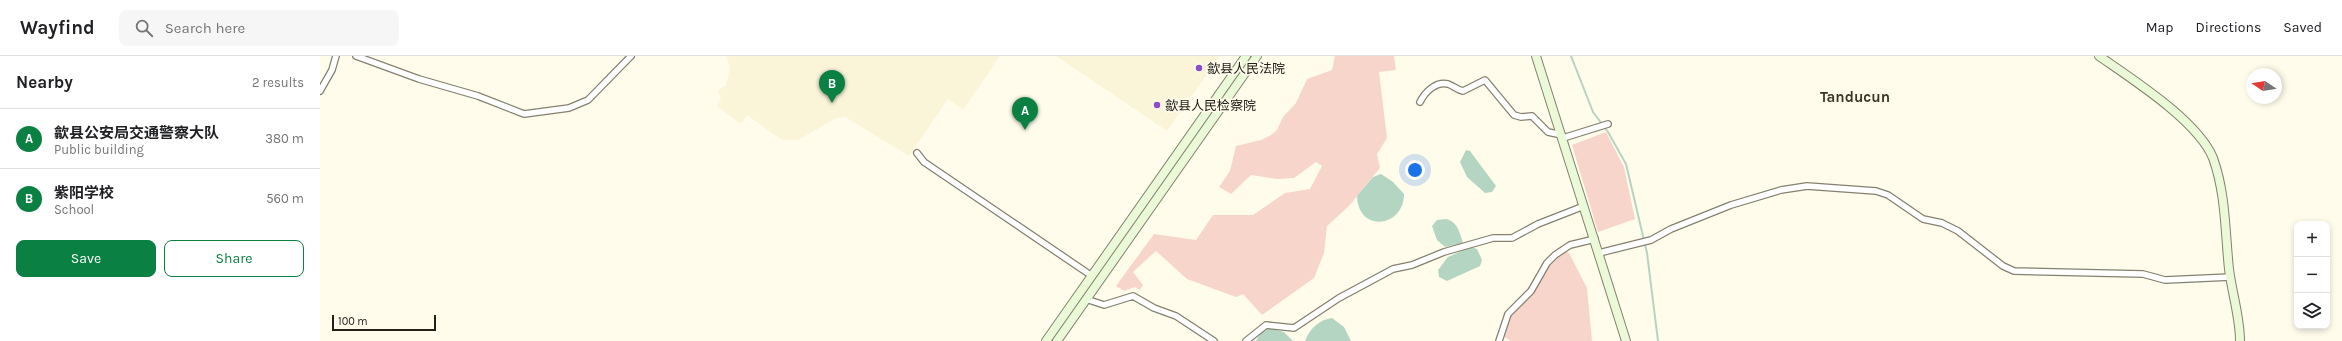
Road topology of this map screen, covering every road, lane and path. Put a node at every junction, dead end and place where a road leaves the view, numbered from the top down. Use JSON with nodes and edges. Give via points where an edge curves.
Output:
{"nodes":[{"id":1,"x":336,"y":56,"type":"edge"},
{"id":2,"x":356,"y":56,"type":"edge"},
{"id":3,"x":631,"y":56,"type":"edge"},
{"id":4,"x":1246,"y":56,"type":"edge"},
{"id":5,"x":1256,"y":56,"type":"edge"},
{"id":6,"x":1536,"y":56,"type":"edge"},
{"id":7,"x":2099,"y":56,"type":"edge"},
{"id":8,"x":320,"y":91,"type":"edge"},
{"id":9,"x":1420,"y":102,"type":"dead end"},
{"id":10,"x":1608,"y":124,"type":"dead end"},
{"id":11,"x":1562,"y":137,"type":"junction"},
{"id":12,"x":917,"y":153,"type":"dead end"},
{"id":13,"x":1584,"y":206,"type":"junction"},
{"id":14,"x":1595,"y":239,"type":"junction"},
{"id":15,"x":1599,"y":253,"type":"junction"},
{"id":16,"x":1092,"y":276,"type":"junction"},
{"id":17,"x":2231,"y":277,"type":"junction"},
{"id":18,"x":1086,"y":299,"type":"junction"},
{"id":19,"x":1046,"y":341,"type":"edge"},
{"id":20,"x":1057,"y":341,"type":"edge"},
{"id":21,"x":1214,"y":341,"type":"edge"},
{"id":22,"x":1246,"y":341,"type":"edge"},
{"id":23,"x":1499,"y":341,"type":"edge"},
{"id":24,"x":1626,"y":341,"type":"edge"},
{"id":25,"x":2240,"y":341,"type":"edge"}],
"edges":[{"from":1,"to":8,"type":"street","via":[[332,70]]},
{"from":2,"to":3,"type":"street","via":[[418,79],[478,96],[518,114],[569,108],[588,100]]},
{"from":4,"to":16,"type":"main road"},
{"from":5,"to":18,"type":"main road"},
{"from":6,"to":11,"type":"main road"},
{"from":7,"to":17,"type":"main road","via":[[2138,83],[2190,126],[2208,148],[2221,192]]},
{"from":9,"to":11,"type":"street","via":[[1428,91],[1439,84],[1448,84],[1463,91],[1485,80],[1514,115],[1532,116],[1548,132]]},
{"from":10,"to":11,"type":"street"},
{"from":11,"to":13,"type":"main road"},
{"from":12,"to":16,"type":"street","via":[[924,162]]},
{"from":13,"to":14,"type":"main road"},
{"from":13,"to":22,"type":"street","via":[[1538,224],[1512,238],[1493,238],[1393,270],[1339,298],[1298,326],[1289,328],[1266,325]]},
{"from":14,"to":15,"type":"main road"},
{"from":14,"to":23,"type":"street","via":[[1570,245],[1547,263],[1531,291],[1508,314]]},
{"from":15,"to":17,"type":"street","via":[[1651,240],[1671,229],[1731,205],[1780,190],[1807,186],[1876,191],[1888,195],[1923,219],[1942,223],[1958,232],[2003,266],[2014,271],[2143,274],[2164,280]]},
{"from":15,"to":24,"type":"main road"},
{"from":16,"to":19,"type":"main road"},
{"from":17,"to":25,"type":"main road"},
{"from":18,"to":20,"type":"main road"},
{"from":18,"to":21,"type":"street","via":[[1104,305],[1133,296],[1154,308],[1176,316]]}]}
